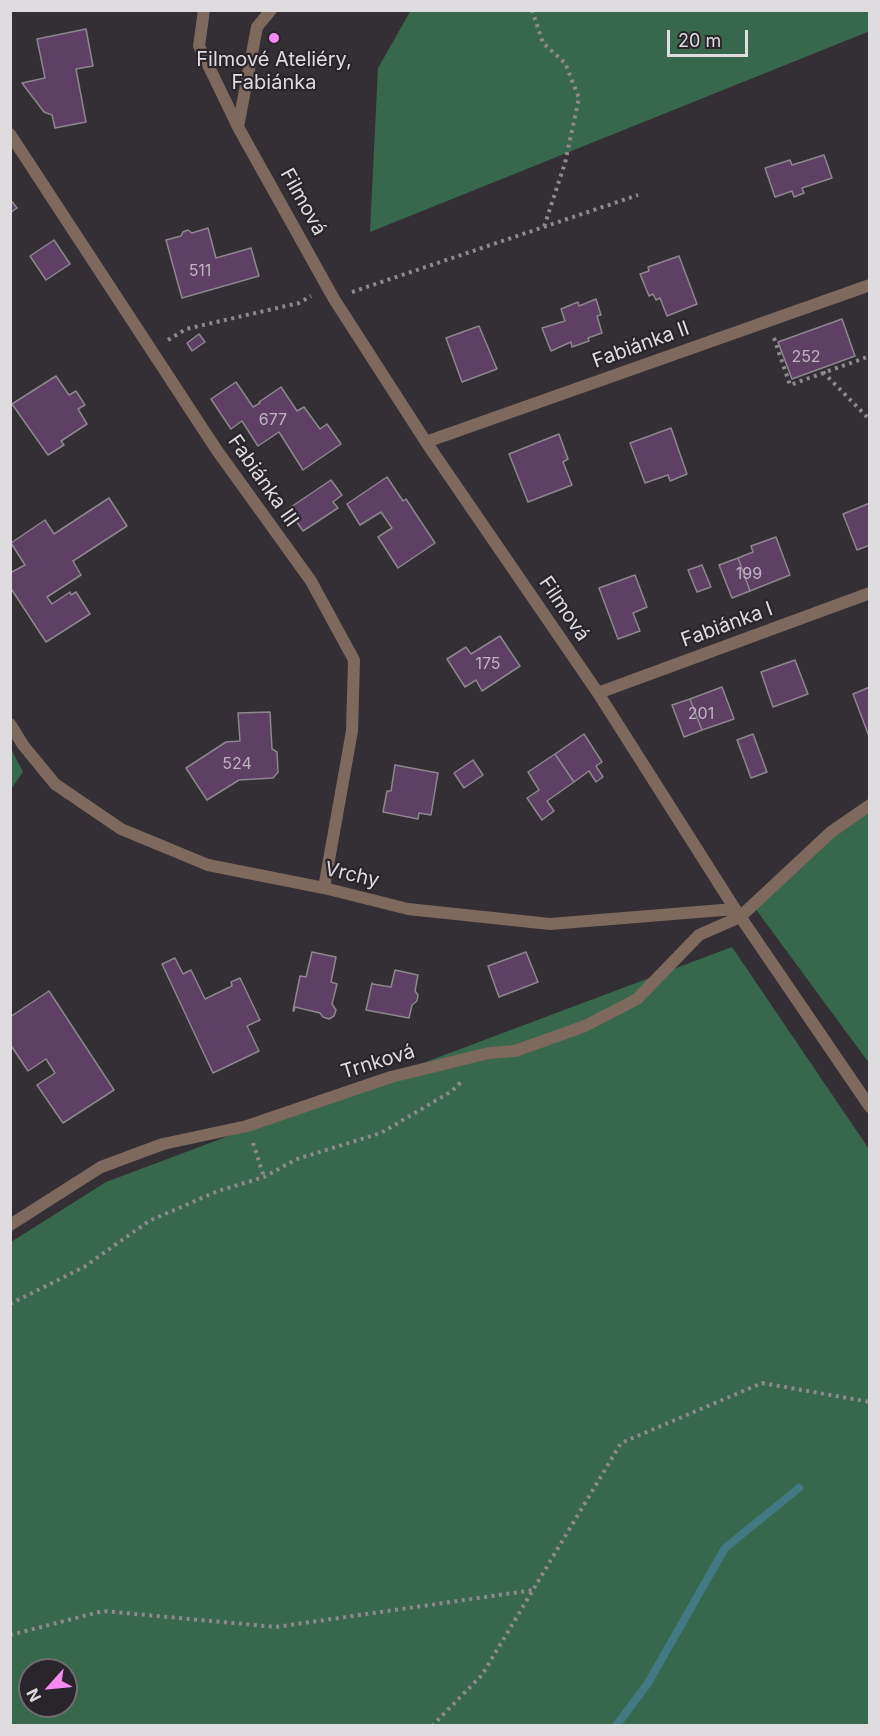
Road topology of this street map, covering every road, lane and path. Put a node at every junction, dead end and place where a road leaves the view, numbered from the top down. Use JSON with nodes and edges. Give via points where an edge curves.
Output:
{"nodes":[{"id":1,"x":204,"y":10,"type":"edge"},
{"id":2,"x":271,"y":10,"type":"edge"},
{"id":3,"x":532,"y":10,"type":"edge"},
{"id":4,"x":238,"y":127,"type":"junction"},
{"id":5,"x":10,"y":134,"type":"edge"},
{"id":6,"x":638,"y":195,"type":"dead end"},
{"id":7,"x":544,"y":227,"type":"junction"},
{"id":8,"x":870,"y":285,"type":"edge"},
{"id":9,"x":334,"y":299,"type":"junction"},
{"id":10,"x":771,"y":331,"type":"dead end"},
{"id":11,"x":152,"y":349,"type":"junction"},
{"id":12,"x":870,"y":356,"type":"edge"},
{"id":13,"x":824,"y":372,"type":"junction"},
{"id":14,"x":870,"y":420,"type":"edge"},
{"id":15,"x":426,"y":442,"type":"junction"},
{"id":16,"x":870,"y":593,"type":"edge"},
{"id":17,"x":598,"y":693,"type":"junction"},
{"id":18,"x":10,"y":724,"type":"edge"},
{"id":19,"x":870,"y":805,"type":"edge"},
{"id":20,"x":324,"y":888,"type":"junction"},
{"id":21,"x":738,"y":913,"type":"junction"},
{"id":22,"x":489,"y":1053,"type":"junction"},
{"id":23,"x":870,"y":1107,"type":"edge"},
{"id":24,"x":247,"y":1126,"type":"junction"},
{"id":25,"x":264,"y":1177,"type":"junction"},
{"id":26,"x":10,"y":1225,"type":"edge"},
{"id":27,"x":10,"y":1304,"type":"edge"},
{"id":28,"x":870,"y":1402,"type":"edge"},
{"id":29,"x":534,"y":1590,"type":"junction"},
{"id":30,"x":10,"y":1635,"type":"edge"},
{"id":31,"x":432,"y":1725,"type":"edge"}],
"edges":[{"from":1,"to":4,"type":"street","name":"Filmová","via":[[199,46]]},
{"from":2,"to":4,"type":"street","via":[[257,27]]},
{"from":3,"to":7,"type":"path","via":[[543,43],[565,63],[579,98],[565,163]]},
{"from":4,"to":9,"type":"street","name":"Filmová"},
{"from":5,"to":11,"type":"street","name":"Fabiánka III"},
{"from":6,"to":7,"type":"path"},
{"from":7,"to":9,"type":"path"},
{"from":8,"to":15,"type":"street","name":"Fabiánka II"},
{"from":9,"to":11,"type":"path","via":[[316,294],[299,303],[186,329]]},
{"from":9,"to":15,"type":"street","name":"Filmová"},
{"from":10,"to":13,"type":"path","via":[[790,385]]},
{"from":11,"to":20,"type":"street","name":"Fabiánka III","via":[[216,449],[310,581],[354,660],[352,731]]},
{"from":12,"to":13,"type":"path"},
{"from":13,"to":14,"type":"path"},
{"from":15,"to":17,"type":"street","name":"Filmová"},
{"from":16,"to":17,"type":"street","name":"Fabiánka I"},
{"from":17,"to":21,"type":"street","name":"Filmová"},
{"from":18,"to":20,"type":"street","name":"Vrchy","via":[[55,784],[122,829],[208,865]]},
{"from":19,"to":21,"type":"street","name":"Trnková","via":[[831,832]]},
{"from":20,"to":21,"type":"street","name":"Vrchy","via":[[408,909],[550,924]]},
{"from":21,"to":22,"type":"street","name":"Trnková","via":[[699,935],[636,999],[575,1030],[515,1051]]},
{"from":21,"to":23,"type":"street","name":"Filmová"},
{"from":22,"to":24,"type":"street","name":"Trnková","via":[[390,1077]]},
{"from":22,"to":25,"type":"path","via":[[452,1091],[381,1133],[297,1159]]},
{"from":24,"to":25,"type":"path"},
{"from":24,"to":26,"type":"street","name":"Trnková","via":[[163,1144],[101,1167]]},
{"from":25,"to":27,"type":"path","via":[[218,1191],[149,1221],[84,1267]]},
{"from":28,"to":29,"type":"path","via":[[762,1383],[621,1443]]},
{"from":29,"to":30,"type":"path","via":[[276,1627],[104,1611]]},
{"from":29,"to":31,"type":"path","via":[[482,1675]]}]}
